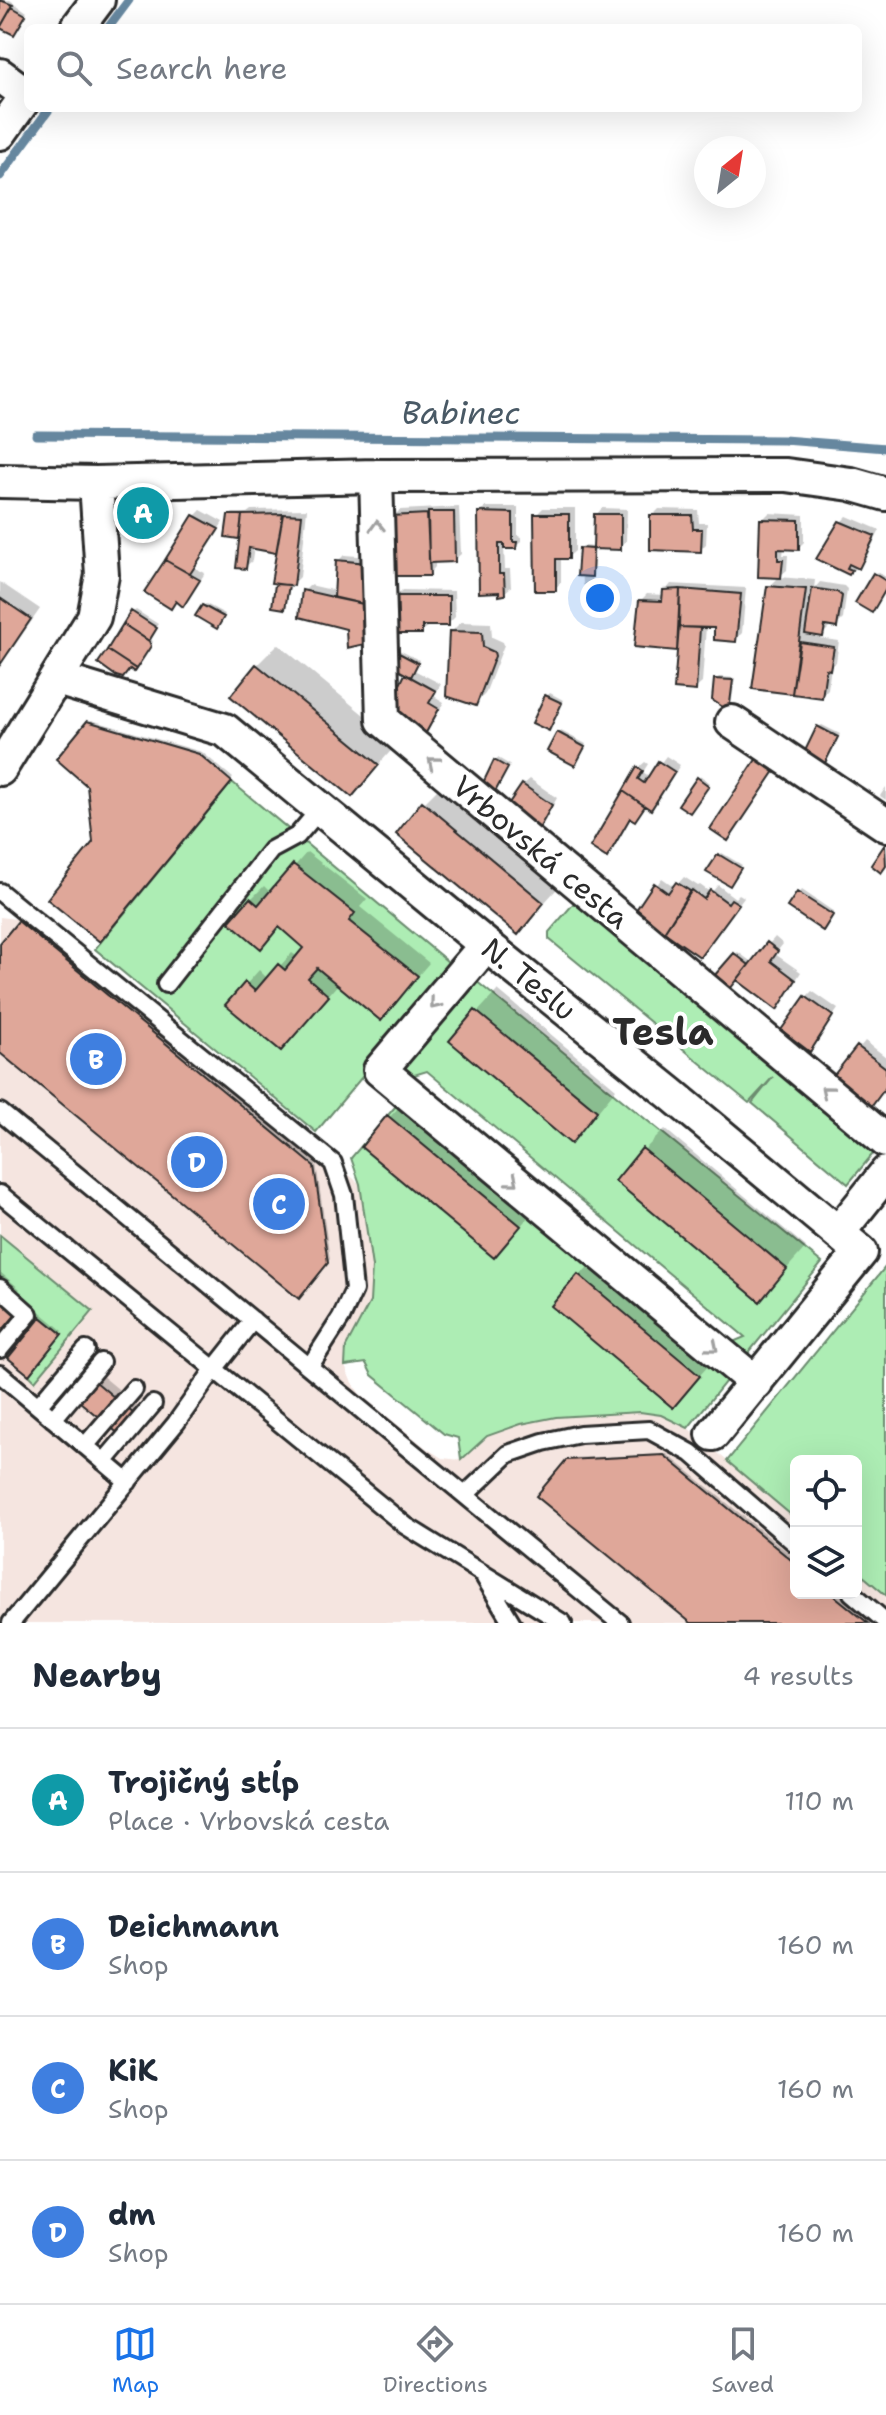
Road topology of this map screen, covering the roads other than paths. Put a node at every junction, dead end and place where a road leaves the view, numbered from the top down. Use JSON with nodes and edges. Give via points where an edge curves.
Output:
{"nodes":[{"id":1,"x":98,"y":0,"type":"edge"},
{"id":2,"x":80,"y":24,"type":"edge"},
{"id":3,"x":0,"y":75,"type":"edge"},
{"id":4,"x":24,"y":92,"type":"edge"},
{"id":5,"x":24,"y":100,"type":"edge"},
{"id":6,"x":0,"y":133,"type":"edge"},
{"id":7,"x":376,"y":476,"type":"junction"},
{"id":8,"x":0,"y":481,"type":"edge"},
{"id":9,"x":96,"y":483,"type":"junction"},
{"id":10,"x":886,"y":494,"type":"edge"},
{"id":11,"x":57,"y":679,"type":"junction"},
{"id":12,"x":732,"y":722,"type":"dead end"},
{"id":13,"x":0,"y":769,"type":"edge"},
{"id":14,"x":321,"y":808,"type":"junction"},
{"id":15,"x":886,"y":825,"type":"edge"},
{"id":16,"x":0,"y":892,"type":"edge"},
{"id":17,"x":486,"y":945,"type":"junction"},
{"id":18,"x":166,"y":984,"type":"dead end"},
{"id":19,"x":0,"y":1112,"type":"edge"},
{"id":20,"x":886,"y":1141,"type":"edge"},
{"id":21,"x":886,"y":1173,"type":"edge"},
{"id":22,"x":0,"y":1194,"type":"edge"},
{"id":23,"x":838,"y":1233,"type":"junction"},
{"id":24,"x":0,"y":1288,"type":"edge"},
{"id":25,"x":253,"y":1320,"type":"junction"},
{"id":26,"x":6,"y":1328,"type":"edge"},
{"id":27,"x":0,"y":1349,"type":"edge"},
{"id":28,"x":86,"y":1350,"type":"dead end"},
{"id":29,"x":101,"y":1362,"type":"dead end"},
{"id":30,"x":310,"y":1366,"type":"junction"},
{"id":31,"x":215,"y":1368,"type":"junction"},
{"id":32,"x":0,"y":1374,"type":"edge"},
{"id":33,"x":756,"y":1383,"type":"junction"},
{"id":34,"x":134,"y":1389,"type":"dead end"},
{"id":35,"x":153,"y":1404,"type":"dead end"},
{"id":36,"x":38,"y":1406,"type":"junction"},
{"id":37,"x":53,"y":1419,"type":"junction"},
{"id":38,"x":713,"y":1434,"type":"dead end"},
{"id":39,"x":85,"y":1446,"type":"junction"},
{"id":40,"x":104,"y":1462,"type":"junction"},
{"id":41,"x":128,"y":1482,"type":"junction"},
{"id":42,"x":466,"y":1494,"type":"junction"},
{"id":43,"x":790,"y":1539,"type":"edge"},
{"id":44,"x":482,"y":1573,"type":"junction"},
{"id":45,"x":859,"y":1599,"type":"edge"},
{"id":46,"x":886,"y":1622,"type":"edge"},
{"id":47,"x":11,"y":1623,"type":"edge"},
{"id":48,"x":512,"y":1623,"type":"edge"},
{"id":49,"x":563,"y":1623,"type":"edge"},
{"id":50,"x":620,"y":1623,"type":"edge"}],
"edges":[{"from":1,"to":2,"type":"street"},
{"from":3,"to":4,"type":"street"},
{"from":5,"to":6,"type":"street"},
{"from":7,"to":9,"type":"street"},
{"from":7,"to":10,"type":"street","via":[[786,475]]},
{"from":20,"to":7,"type":"street","name":"Vrbovská cesta","one_way":true,"via":[[383,720]]},
{"from":8,"to":9,"type":"street"},
{"from":9,"to":11,"type":"street","via":[[102,575],[94,617]]},
{"from":11,"to":13,"type":"street"},
{"from":11,"to":14,"type":"street","name":"N. Teslu","via":[[225,730]]},
{"from":12,"to":15,"type":"street"},
{"from":14,"to":17,"type":"street","name":"N. Teslu"},
{"from":14,"to":18,"type":"lane","via":[[297,836],[271,850]]},
{"from":16,"to":30,"type":"lane","via":[[333,1163],[344,1195],[354,1290]]},
{"from":17,"to":23,"type":"street","name":"N. Teslu"},
{"from":17,"to":33,"type":"street","one_way":true,"via":[[380,1070]]},
{"from":19,"to":25,"type":"lane"},
{"from":21,"to":23,"type":"street"},
{"from":22,"to":31,"type":"lane"},
{"from":23,"to":33,"type":"street","name":"N. Teslu","via":[[861,1252]]},
{"from":24,"to":26,"type":"lane","via":[[29,1314]]},
{"from":25,"to":30,"type":"lane"},
{"from":25,"to":31,"type":"lane"},
{"from":26,"to":27,"type":"lane"},
{"from":28,"to":36,"type":"lane"},
{"from":29,"to":37,"type":"lane"},
{"from":30,"to":42,"type":"lane"},
{"from":31,"to":41,"type":"lane"},
{"from":31,"to":44,"type":"lane","via":[[406,1526]]},
{"from":32,"to":36,"type":"lane"},
{"from":33,"to":38,"type":"street","name":"N. Teslu"},
{"from":34,"to":39,"type":"lane"},
{"from":35,"to":40,"type":"lane"},
{"from":36,"to":37,"type":"lane"},
{"from":37,"to":39,"type":"lane"},
{"from":39,"to":40,"type":"lane"},
{"from":40,"to":41,"type":"lane"},
{"from":41,"to":47,"type":"lane"},
{"from":42,"to":43,"type":"lane","via":[[508,1454],[580,1434],[649,1430],[691,1453]]},
{"from":42,"to":50,"type":"lane"},
{"from":44,"to":48,"type":"lane"},
{"from":44,"to":49,"type":"lane"},
{"from":45,"to":46,"type":"lane"}]}
